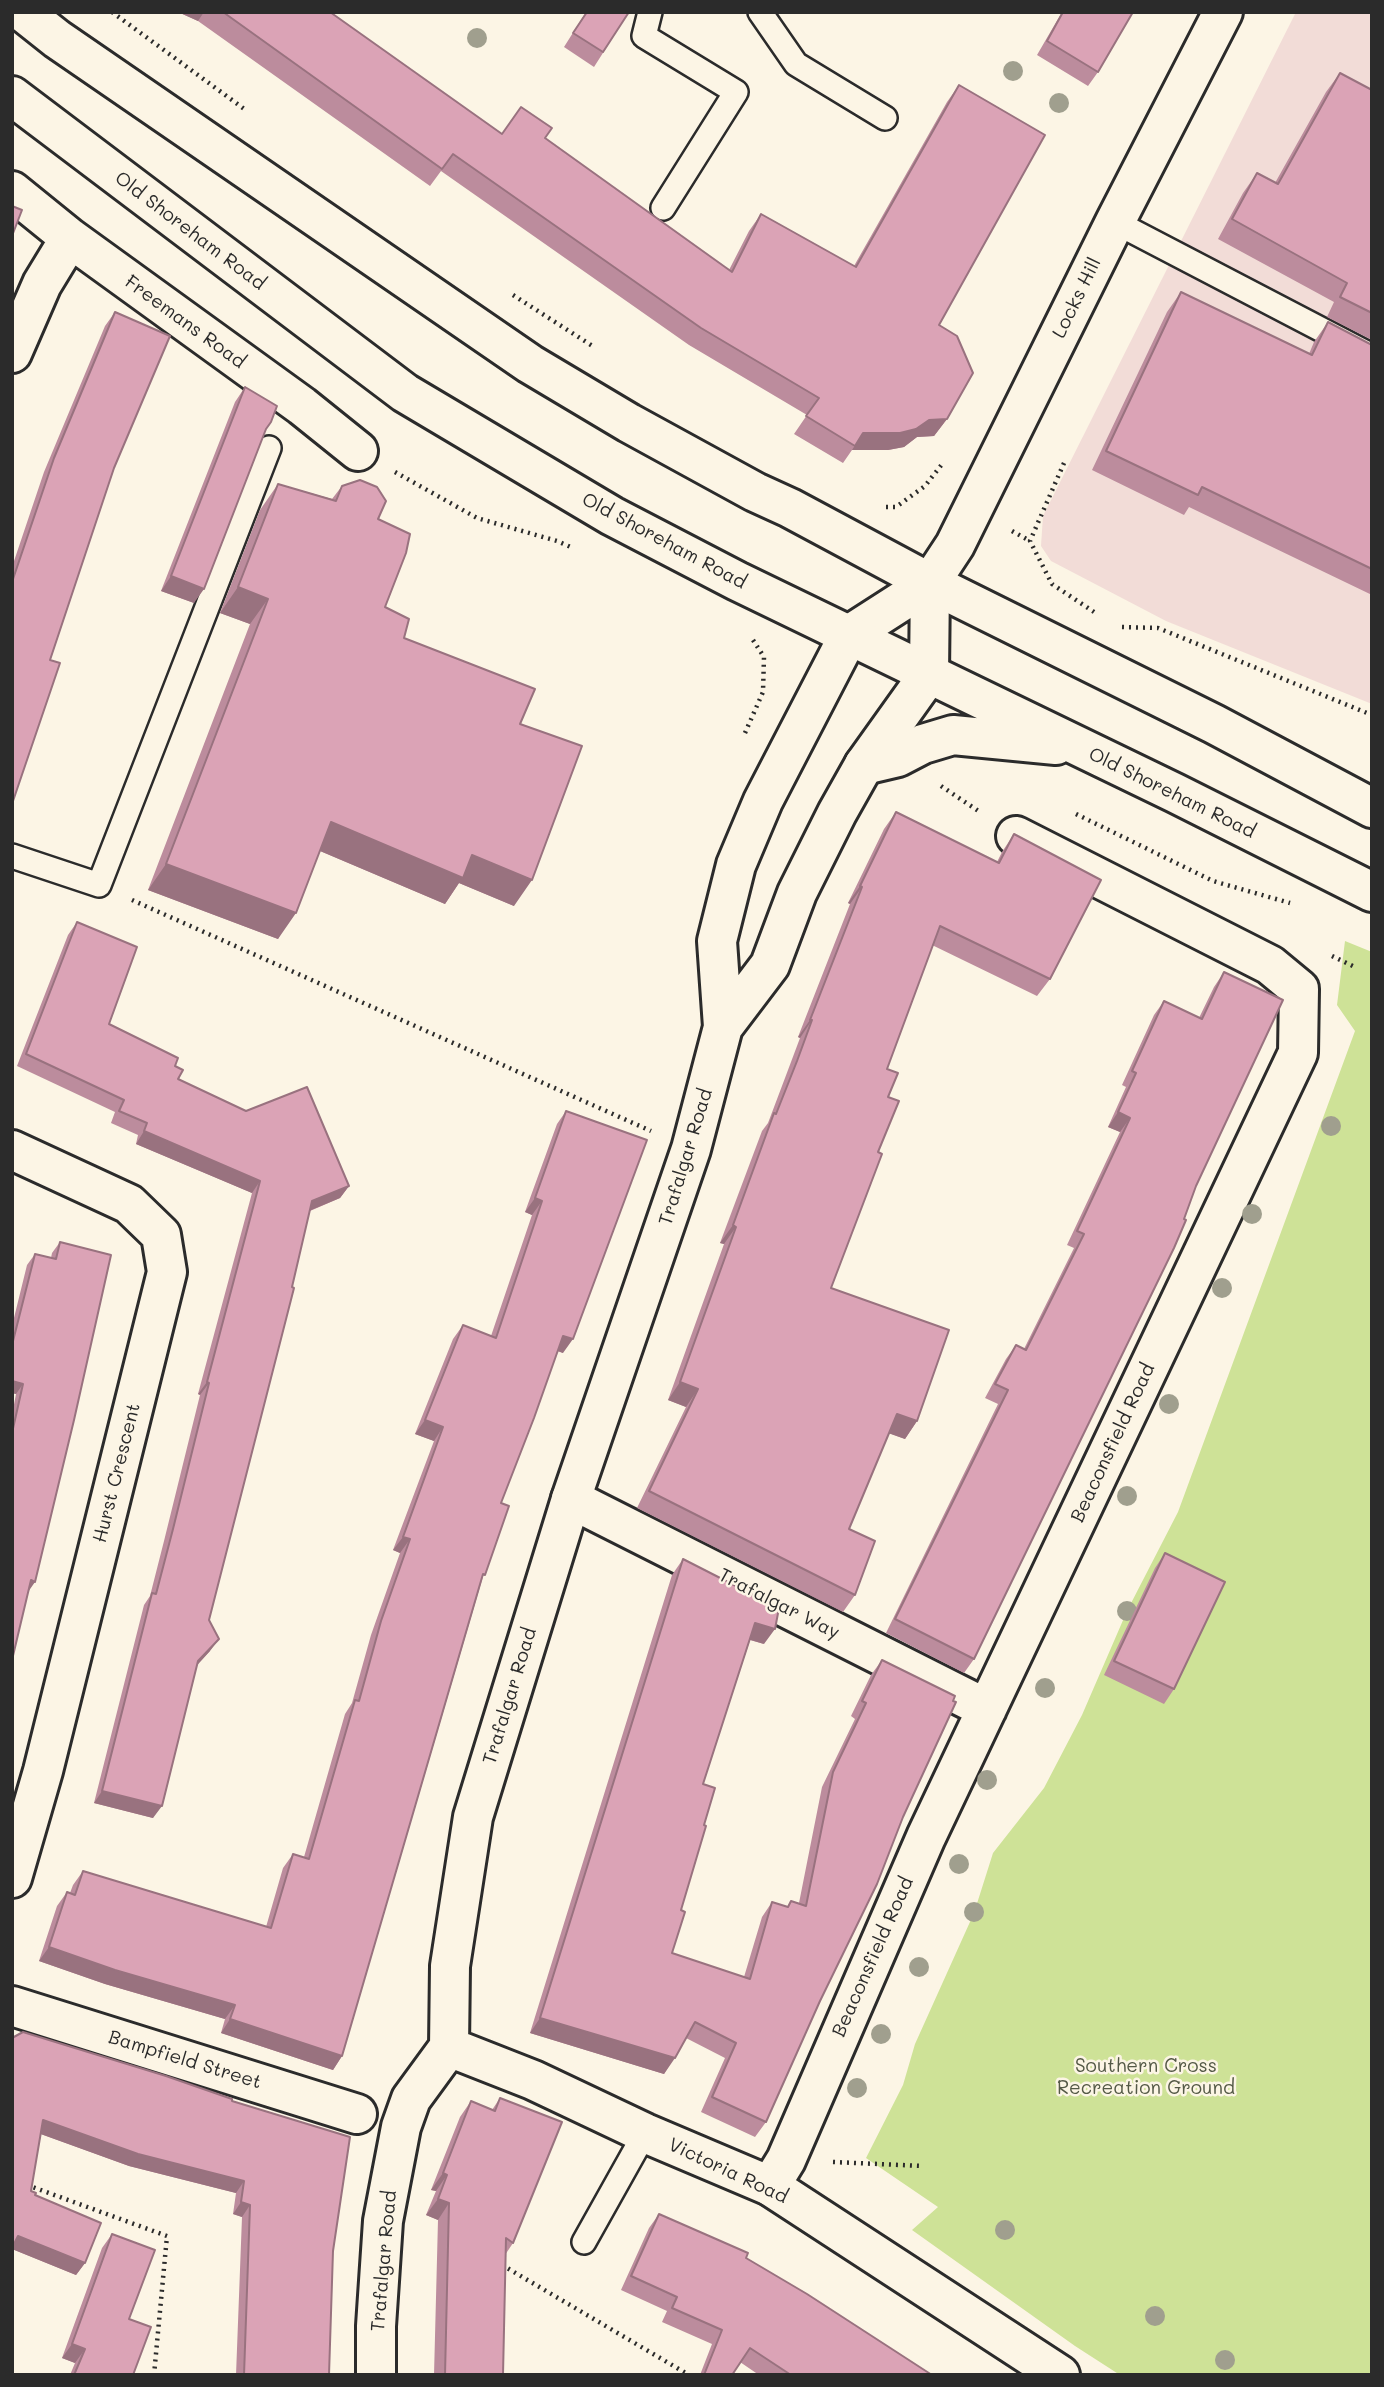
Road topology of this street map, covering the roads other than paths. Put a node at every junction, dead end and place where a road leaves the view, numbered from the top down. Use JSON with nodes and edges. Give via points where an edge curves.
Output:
{"nodes":[{"id":1,"x":23,"y":12,"type":"edge"},
{"id":2,"x":650,"y":12,"type":"edge"},
{"id":3,"x":760,"y":12,"type":"edge"},
{"id":4,"x":1223,"y":12,"type":"edge"},
{"id":5,"x":12,"y":96,"type":"edge"},
{"id":6,"x":885,"y":118,"type":"dead end"},
{"id":7,"x":12,"y":191,"type":"edge"},
{"id":8,"x":663,"y":208,"type":"dead end"},
{"id":9,"x":1115,"y":222,"type":"junction"},
{"id":10,"x":70,"y":238,"type":"junction"},
{"id":11,"x":12,"y":354,"type":"edge"},
{"id":12,"x":1372,"y":356,"type":"edge"},
{"id":13,"x":269,"y":448,"type":"edge"},
{"id":14,"x":358,"y":450,"type":"road end"},
{"id":15,"x":930,"y":583,"type":"junction"},
{"id":16,"x":849,"y":635,"type":"junction"},
{"id":17,"x":929,"y":674,"type":"junction"},
{"id":18,"x":1079,"y":747,"type":"junction"},
{"id":19,"x":864,"y":765,"type":"junction"},
{"id":20,"x":1372,"y":808,"type":"edge"},
{"id":21,"x":1016,"y":836,"type":"edge"},
{"id":22,"x":12,"y":856,"type":"edge"},
{"id":23,"x":1372,"y":892,"type":"edge"},
{"id":24,"x":723,"y":1027,"type":"junction"},
{"id":25,"x":12,"y":1150,"type":"edge"},
{"id":26,"x":571,"y":1499,"type":"junction"},
{"id":27,"x":986,"y":1709,"type":"junction"},
{"id":28,"x":12,"y":1878,"type":"edge"},
{"id":29,"x":12,"y":2006,"type":"edge"},
{"id":30,"x":449,"y":2047,"type":"junction"},
{"id":31,"x":357,"y":2114,"type":"dead end"},
{"id":32,"x":645,"y":2133,"type":"junction"},
{"id":33,"x":778,"y":2173,"type":"junction"},
{"id":34,"x":584,"y":2242,"type":"dead end"},
{"id":35,"x":376,"y":2375,"type":"edge"},
{"id":36,"x":1060,"y":2375,"type":"edge"}],
"edges":[{"from":1,"to":15,"type":"main road","via":[[530,364],[755,492]]},
{"from":2,"to":8,"type":"lane","via":[[644,36],[736,92]]},
{"from":3,"to":6,"type":"lane","via":[[796,64]]},
{"from":4,"to":9,"type":"main road","name":"Locks Hill"},
{"from":5,"to":16,"type":"main road","name":"Old Shoreham Road","via":[[405,393],[612,516]]},
{"from":7,"to":10,"type":"main road","name":"Freemans Road"},
{"from":9,"to":12,"type":"lane"},
{"from":9,"to":15,"type":"main road","name":"Locks Hill","via":[[956,545]]},
{"from":10,"to":11,"type":"main road","via":[[42,284]]},
{"from":10,"to":14,"type":"main road","name":"Freemans Road"},
{"from":13,"to":22,"type":"lane","via":[[99,885]]},
{"from":15,"to":16,"type":"main road","name":"Trafalgar Road"},
{"from":15,"to":17,"type":"main road"},
{"from":15,"to":20,"type":"main road"},
{"from":16,"to":17,"type":"main road","name":"Old Shoreham Road"},
{"from":16,"to":24,"type":"main road","name":"Trafalgar Road","via":[[763,801],[736,865],[717,941]]},
{"from":17,"to":18,"type":"main road","name":"Old Shoreham Road"},
{"from":17,"to":19,"type":"main road","name":"Trafalgar Road"},
{"from":18,"to":19,"type":"main road","via":[[953,735]]},
{"from":18,"to":23,"type":"main road","name":"Old Shoreham Road"},
{"from":19,"to":24,"type":"main road","name":"Trafalgar Road","via":[[797,893],[770,965]]},
{"from":21,"to":27,"type":"main road","name":"Beaconsfield Road","via":[[1270,965],[1299,989],[1298,1053]]},
{"from":24,"to":26,"type":"main road","name":"Trafalgar Road","via":[[691,1149]]},
{"from":25,"to":28,"type":"main road","name":"Hurst Crescent","via":[[129,1204],[161,1235],[167,1272]]},
{"from":26,"to":27,"type":"main road","name":"Trafalgar Way"},
{"from":26,"to":30,"type":"main road","name":"Trafalgar Road","via":[[473,1817],[450,1966]]},
{"from":27,"to":33,"type":"main road","name":"Beaconsfield Road"},
{"from":29,"to":31,"type":"main road","name":"Bampfield Street"},
{"from":30,"to":32,"type":"main road","name":"Victoria Road","via":[[533,2080]]},
{"from":30,"to":35,"type":"main road","name":"Trafalgar Road","via":[[411,2099],[401,2127],[383,2221]]},
{"from":32,"to":33,"type":"main road","name":"Victoria Road"},
{"from":32,"to":34,"type":"lane"},
{"from":33,"to":36,"type":"main road","name":"Victoria Road"}]}
